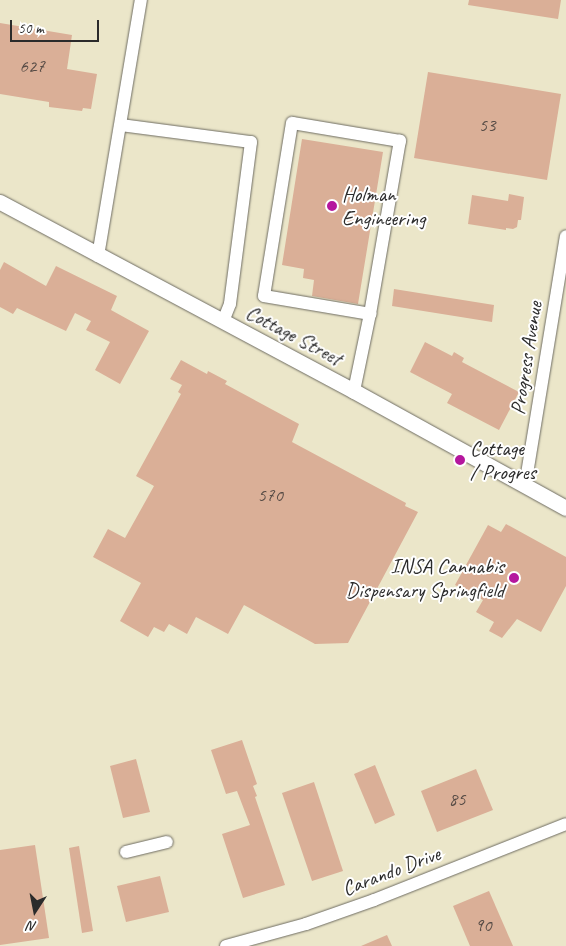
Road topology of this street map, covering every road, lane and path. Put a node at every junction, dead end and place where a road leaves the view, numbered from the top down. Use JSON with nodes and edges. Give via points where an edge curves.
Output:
{"nodes":[{"id":1,"x":141,"y":0,"type":"edge"},
{"id":2,"x":121,"y":125,"type":"junction"},
{"id":3,"x":0,"y":202,"type":"edge"},
{"id":4,"x":566,"y":236,"type":"edge"},
{"id":5,"x":98,"y":256,"type":"junction"},
{"id":6,"x":370,"y":314,"type":"junction"},
{"id":7,"x":222,"y":321,"type":"junction"},
{"id":8,"x":354,"y":391,"type":"junction"},
{"id":9,"x":525,"y":486,"type":"junction"},
{"id":10,"x":566,"y":508,"type":"edge"},
{"id":11,"x":566,"y":824,"type":"edge"},
{"id":12,"x":167,"y":842,"type":"dead end"},
{"id":13,"x":126,"y":852,"type":"dead end"},
{"id":14,"x":226,"y":946,"type":"edge"}],
"edges":[{"from":1,"to":2,"type":"street"},
{"from":2,"to":5,"type":"street"},
{"from":2,"to":7,"type":"street","via":[[252,142],[230,304]]},
{"from":3,"to":5,"type":"main road","name":"Cottage Street"},
{"from":4,"to":9,"type":"street","name":"Progress Avenue"},
{"from":5,"to":7,"type":"main road","name":"Cottage Street"},
{"from":6,"to":6,"type":"street","via":[[400,141],[292,123],[264,296]]},
{"from":6,"to":8,"type":"street"},
{"from":7,"to":8,"type":"main road","name":"Cottage Street"},
{"from":8,"to":9,"type":"main road","name":"Cottage Street"},
{"from":9,"to":10,"type":"main road","name":"Cottage Street"},
{"from":11,"to":14,"type":"street","name":"Carando Drive","via":[[374,900],[306,924]]},
{"from":12,"to":13,"type":"street"}]}
